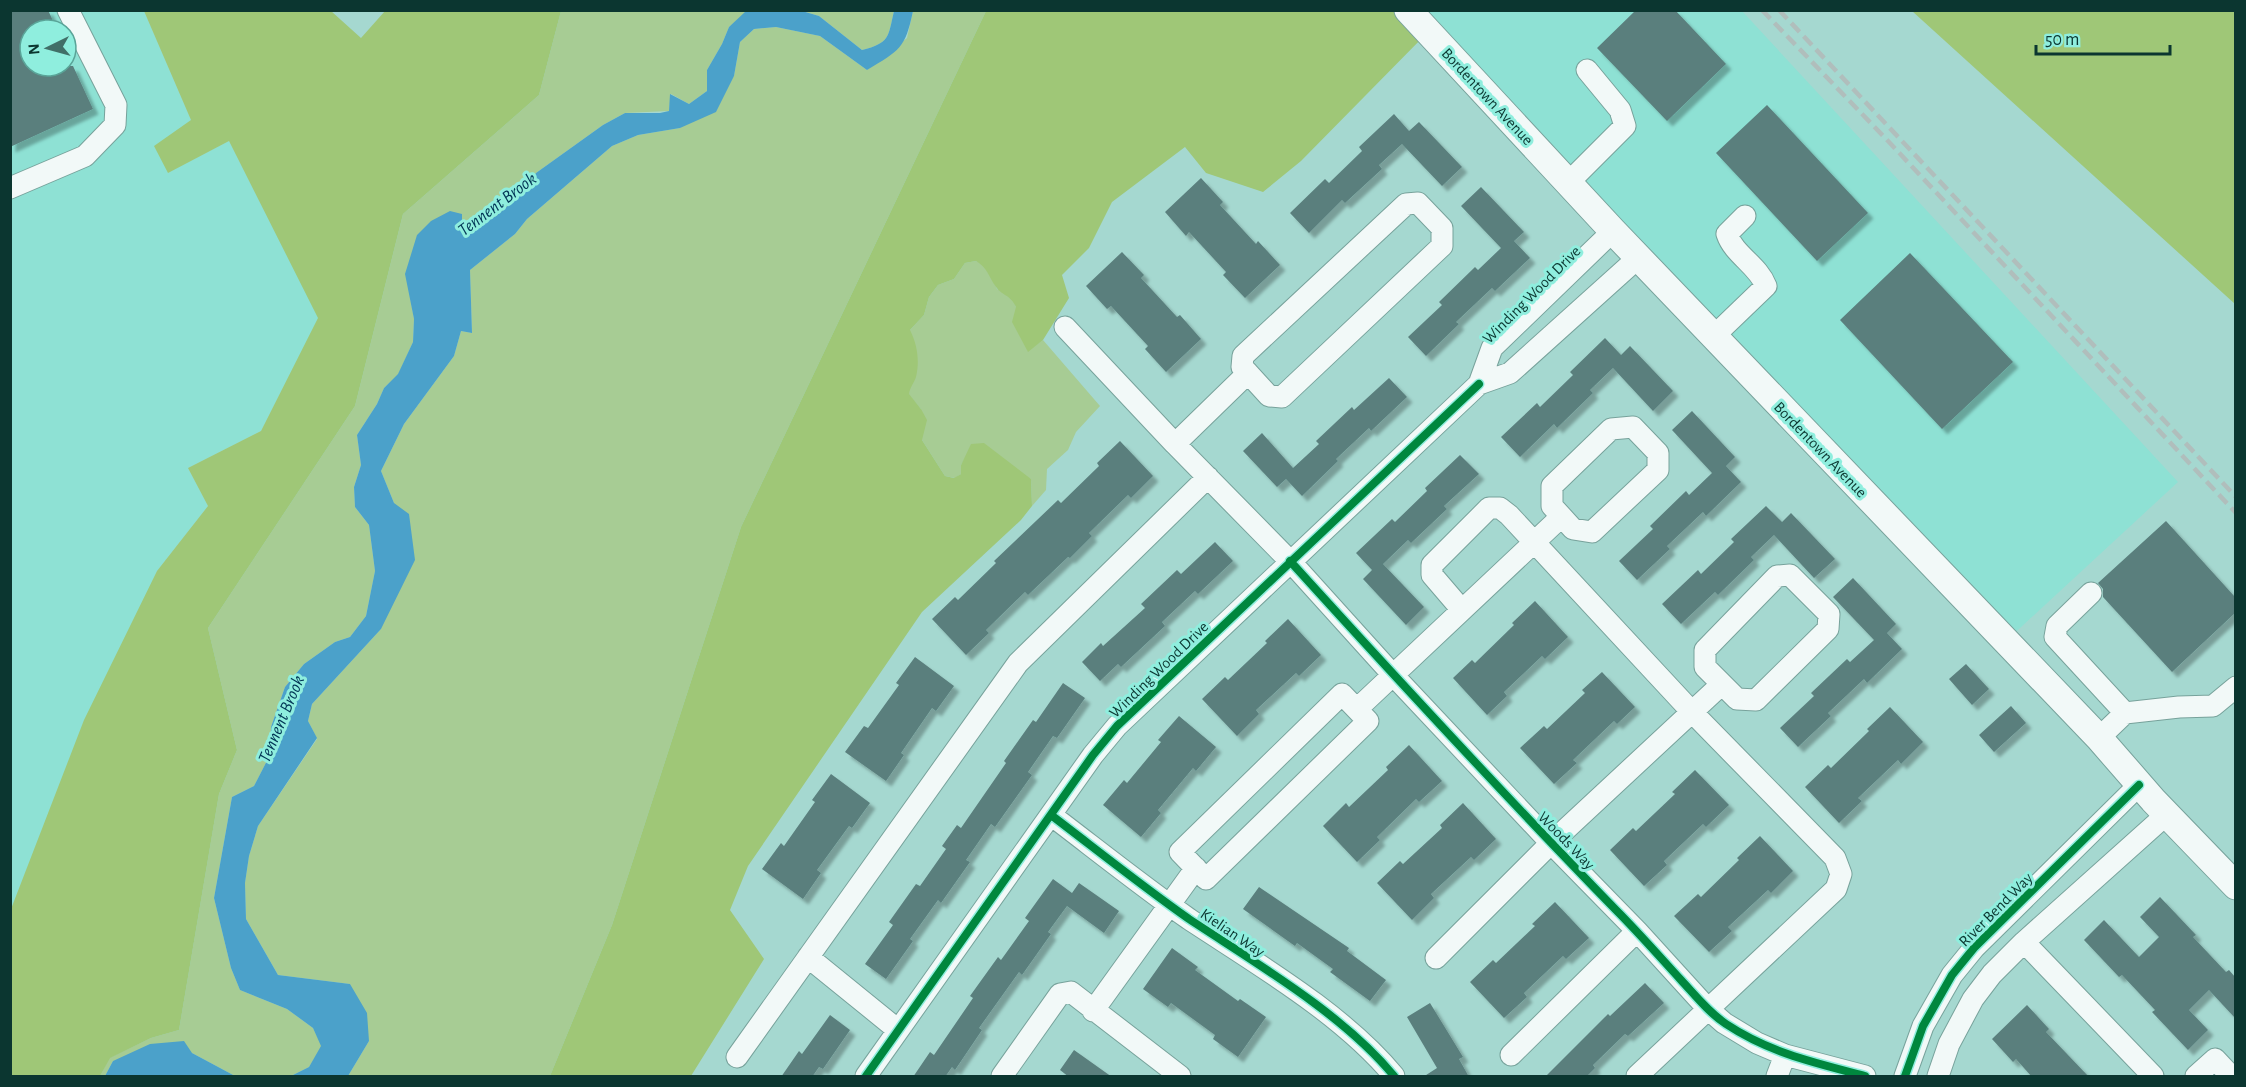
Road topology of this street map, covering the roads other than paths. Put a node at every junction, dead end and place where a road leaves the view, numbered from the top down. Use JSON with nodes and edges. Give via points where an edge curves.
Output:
{"nodes":[{"id":1,"x":68,"y":10,"type":"edge"},
{"id":2,"x":1408,"y":10,"type":"edge"},
{"id":3,"x":1587,"y":70,"type":"dead end"},
{"id":4,"x":1569,"y":183,"type":"junction"},
{"id":5,"x":10,"y":188,"type":"edge"},
{"id":6,"x":1745,"y":216,"type":"dead end"},
{"id":7,"x":1613,"y":231,"type":"junction"},
{"id":8,"x":1639,"y":257,"type":"junction"},
{"id":9,"x":1065,"y":327,"type":"dead end"},
{"id":10,"x":1714,"y":336,"type":"junction"},
{"id":11,"x":1248,"y":373,"type":"junction"},
{"id":12,"x":1479,"y":384,"type":"junction"},
{"id":13,"x":1175,"y":444,"type":"junction"},
{"id":14,"x":1208,"y":477,"type":"junction"},
{"id":15,"x":1561,"y":517,"type":"junction"},
{"id":16,"x":1534,"y":542,"type":"junction"},
{"id":17,"x":1290,"y":561,"type":"junction"},
{"id":18,"x":2091,"y":593,"type":"dead end"},
{"id":19,"x":1461,"y":610,"type":"junction"},
{"id":20,"x":1393,"y":675,"type":"junction"},
{"id":21,"x":1722,"y":684,"type":"junction"},
{"id":22,"x":2235,"y":687,"type":"edge"},
{"id":23,"x":1357,"y":709,"type":"junction"},
{"id":24,"x":1692,"y":712,"type":"junction"},
{"id":25,"x":2125,"y":713,"type":"junction"},
{"id":26,"x":2099,"y":738,"type":"junction"},
{"id":27,"x":2139,"y":785,"type":"junction"},
{"id":28,"x":2167,"y":814,"type":"junction"},
{"id":29,"x":1051,"y":815,"type":"junction"},
{"id":30,"x":1551,"y":843,"type":"junction"},
{"id":31,"x":1196,"y":868,"type":"junction"},
{"id":32,"x":2235,"y":886,"type":"edge"},
{"id":33,"x":1170,"y":905,"type":"junction"},
{"id":34,"x":1637,"y":931,"type":"junction"},
{"id":35,"x":2024,"y":942,"type":"junction"},
{"id":36,"x":808,"y":957,"type":"junction"},
{"id":37,"x":1436,"y":958,"type":"dead end"},
{"id":38,"x":1708,"y":1010,"type":"junction"},
{"id":39,"x":1093,"y":1011,"type":"junction"},
{"id":40,"x":898,"y":1030,"type":"junction"},
{"id":41,"x":1510,"y":1055,"type":"dead end"},
{"id":42,"x":1785,"y":1055,"type":"junction"},
{"id":43,"x":737,"y":1057,"type":"dead end"},
{"id":44,"x":866,"y":1077,"type":"edge"},
{"id":45,"x":1002,"y":1077,"type":"edge"},
{"id":46,"x":1180,"y":1077,"type":"edge"},
{"id":47,"x":1394,"y":1077,"type":"edge"},
{"id":48,"x":1637,"y":1077,"type":"edge"},
{"id":49,"x":1777,"y":1077,"type":"edge"},
{"id":50,"x":1865,"y":1077,"type":"edge"},
{"id":51,"x":1905,"y":1077,"type":"edge"},
{"id":52,"x":1938,"y":1077,"type":"edge"},
{"id":53,"x":2153,"y":1077,"type":"edge"},
{"id":54,"x":2196,"y":1077,"type":"edge"},
{"id":55,"x":2231,"y":1077,"type":"edge"}],
"edges":[{"from":1,"to":5,"type":"street","via":[[116,105],[115,125],[85,156]]},
{"from":2,"to":4,"type":"main road","name":"Bordentown Avenue"},
{"from":3,"to":4,"type":"street","via":[[1620,110],[1625,126]]},
{"from":4,"to":7,"type":"main road","name":"Bordentown Avenue"},
{"from":6,"to":10,"type":"street","via":[[1727,234],[1766,286]]},
{"from":7,"to":8,"type":"main road","name":"Bordentown Avenue"},
{"from":7,"to":12,"type":"street","name":"Winding Wood Drive","via":[[1492,348]]},
{"from":8,"to":10,"type":"main road","name":"Bordentown Avenue"},
{"from":8,"to":12,"type":"street","name":"Winding Wood Drive","via":[[1510,373]]},
{"from":9,"to":13,"type":"street","name":"Woods Way"},
{"from":10,"to":26,"type":"main road","name":"Bordentown Avenue"},
{"from":11,"to":11,"type":"street","via":[[1242,368],[1243,356],[1406,204],[1418,203],[1442,228],[1442,246],[1282,397],[1269,396]]},
{"from":11,"to":13,"type":"street"},
{"from":12,"to":17,"type":"street","name":"Winding Wood Drive"},
{"from":13,"to":14,"type":"street","name":"Woods Way"},
{"from":14,"to":17,"type":"street","name":"Woods Way"},
{"from":14,"to":36,"type":"street","via":[[1018,663]]},
{"from":15,"to":15,"type":"street","via":[[1573,529],[1592,532],[1658,470],[1658,453],[1633,427],[1611,429],[1552,486],[1552,506]]},
{"from":15,"to":16,"type":"street"},
{"from":16,"to":19,"type":"street"},
{"from":16,"to":19,"type":"street","via":[[1500,508],[1489,508],[1432,565],[1432,575]]},
{"from":16,"to":24,"type":"street"},
{"from":17,"to":20,"type":"street","name":"Woods Way"},
{"from":17,"to":29,"type":"street","name":"Winding Wood Drive","via":[[1117,726]]},
{"from":18,"to":25,"type":"street","via":[[2057,626],[2055,637]]},
{"from":19,"to":20,"type":"street"},
{"from":20,"to":23,"type":"street"},
{"from":20,"to":30,"type":"street","name":"Woods Way"},
{"from":21,"to":21,"type":"street","via":[[1737,699],[1756,700],[1828,629],[1829,614],[1790,575],[1777,576],[1705,650],[1705,667]]},
{"from":21,"to":24,"type":"street"},
{"from":22,"to":25,"type":"street","via":[[2213,706]]},
{"from":23,"to":31,"type":"street","via":[[1368,721],[1206,879]]},
{"from":23,"to":31,"type":"street","via":[[1342,694],[1180,852]]},
{"from":24,"to":30,"type":"street"},
{"from":24,"to":38,"type":"street","via":[[1835,858],[1841,874],[1836,889]]},
{"from":25,"to":26,"type":"street"},
{"from":26,"to":27,"type":"main road","name":"Bordentown Avenue"},
{"from":27,"to":28,"type":"main road","name":"Bordentown Avenue"},
{"from":27,"to":51,"type":"street","name":"River Bend Way","via":[[1974,948],[1952,975],[1923,1026]]},
{"from":28,"to":32,"type":"main road","name":"Bordentown Avenue"},
{"from":28,"to":35,"type":"street"},
{"from":29,"to":33,"type":"street","name":"Kielian Way"},
{"from":29,"to":40,"type":"street","name":"Winding Wood Drive"},
{"from":30,"to":34,"type":"street","name":"Woods Way"},
{"from":30,"to":37,"type":"street"},
{"from":31,"to":33,"type":"street"},
{"from":33,"to":39,"type":"street"},
{"from":33,"to":47,"type":"street","name":"Kielian Way","via":[[1350,1032]]},
{"from":34,"to":38,"type":"street","name":"Woods Way"},
{"from":34,"to":41,"type":"street"},
{"from":35,"to":52,"type":"street","via":[[1973,999],[1949,1044]]},
{"from":35,"to":53,"type":"street"},
{"from":36,"to":40,"type":"street"},
{"from":36,"to":43,"type":"street"},
{"from":38,"to":42,"type":"street","name":"Woods Way","via":[[1756,1043]]},
{"from":38,"to":48,"type":"street"},
{"from":39,"to":45,"type":"street","via":[[1071,992],[1060,994]]},
{"from":39,"to":46,"type":"street"},
{"from":40,"to":44,"type":"street","name":"Winding Wood Drive"},
{"from":42,"to":49,"type":"street"},
{"from":42,"to":50,"type":"street","name":"Woods Way"},
{"from":54,"to":55,"type":"street","via":[[2215,1059]]}]}
